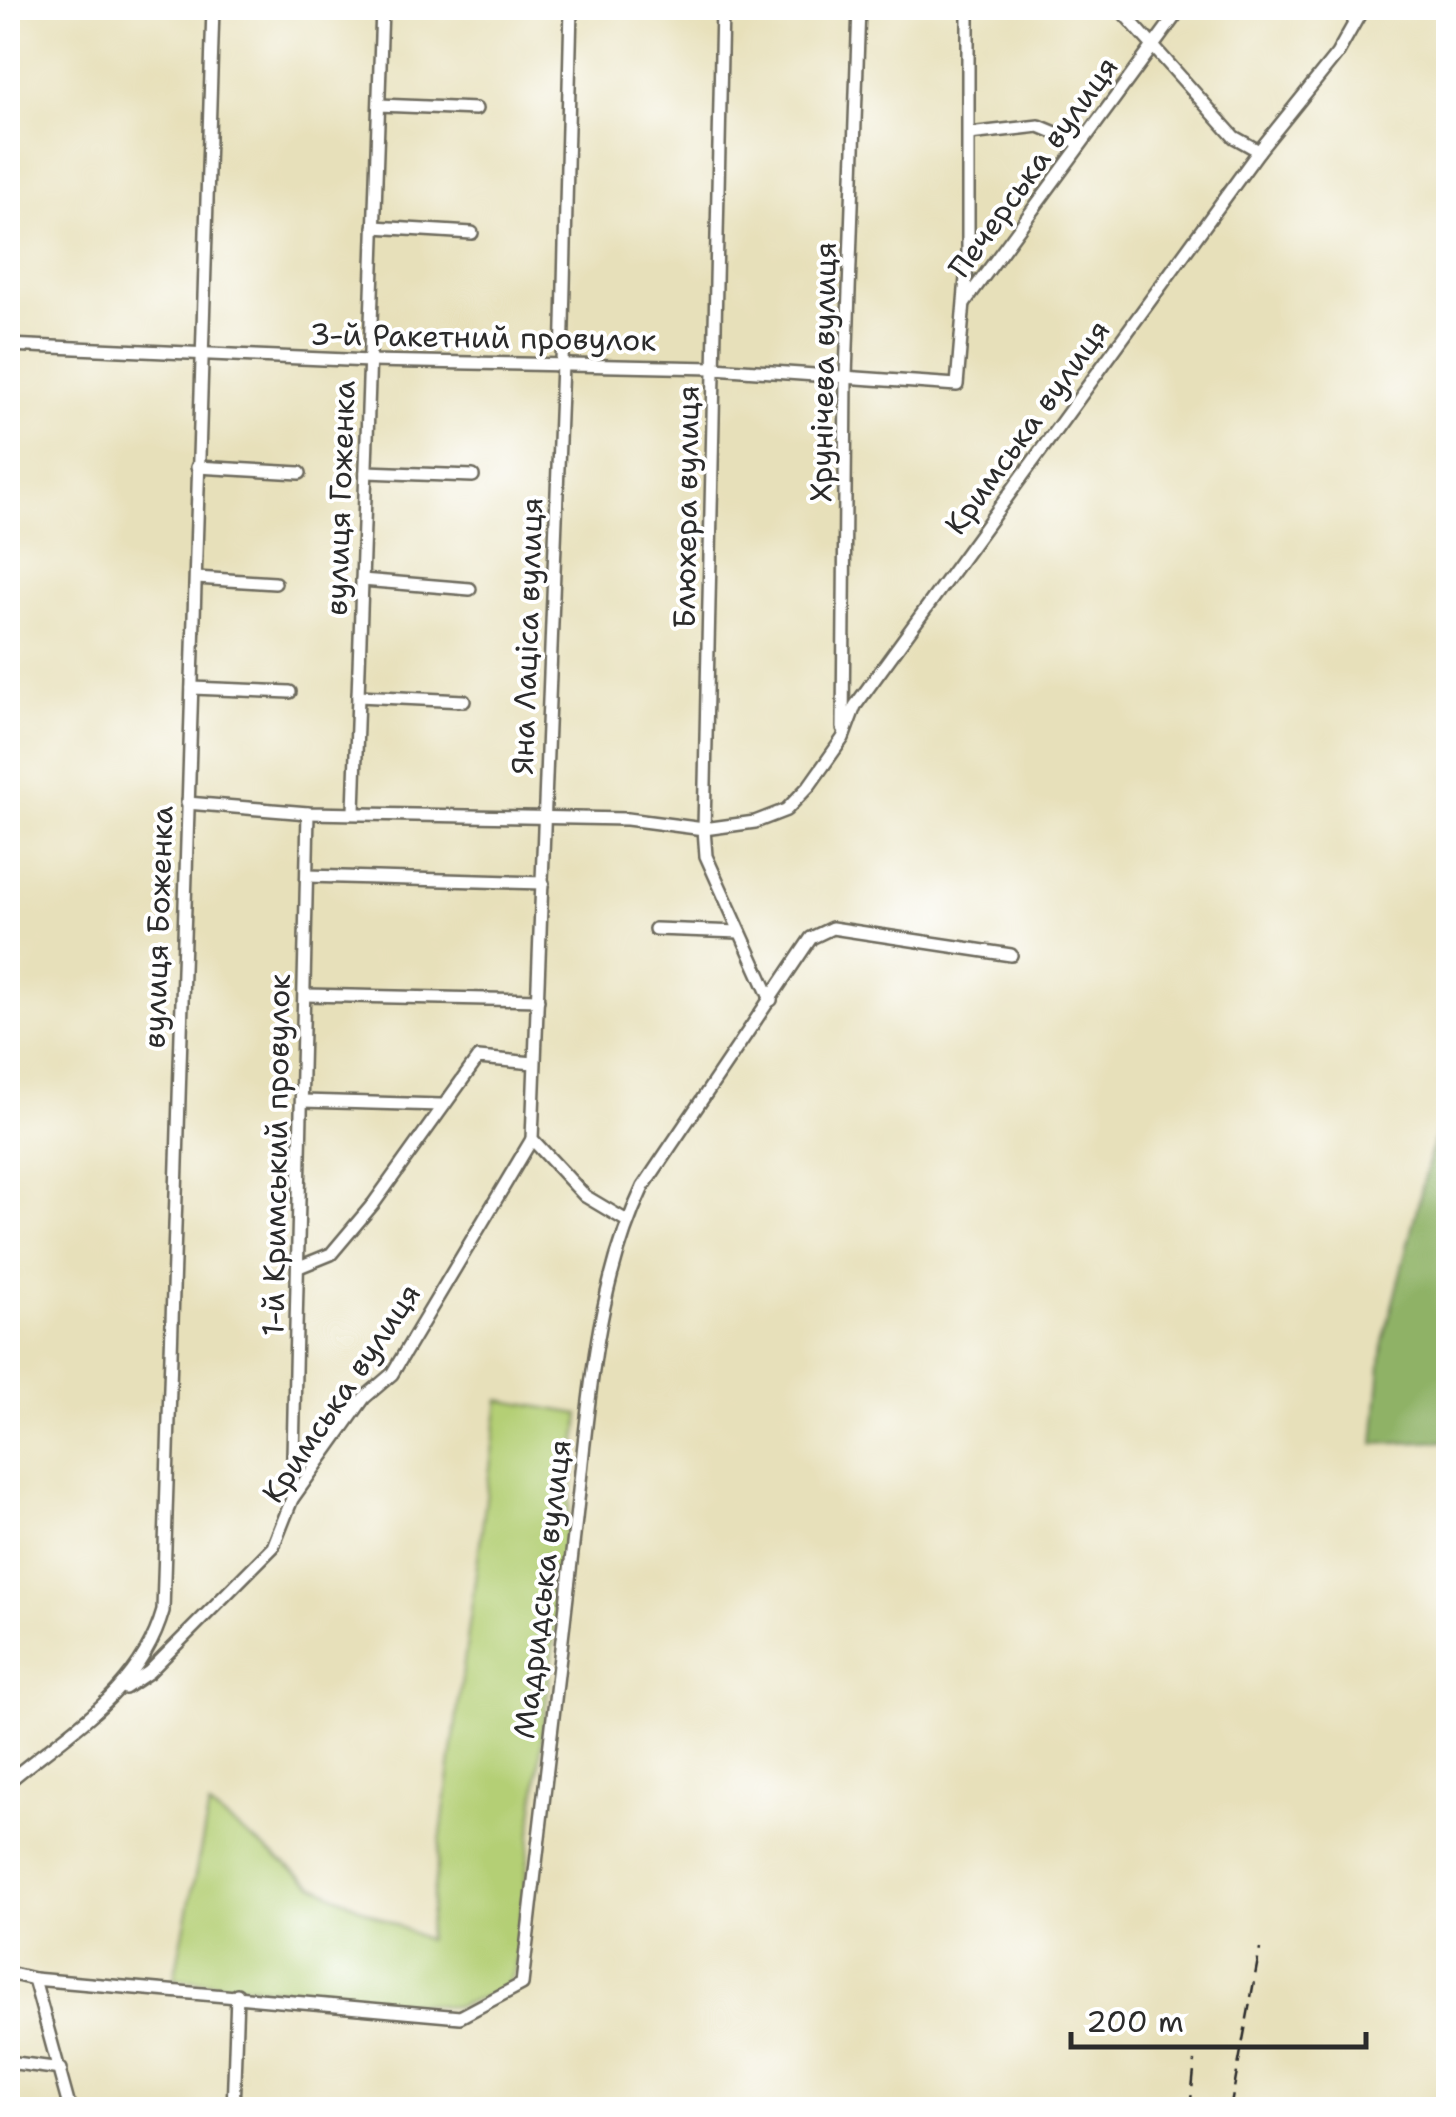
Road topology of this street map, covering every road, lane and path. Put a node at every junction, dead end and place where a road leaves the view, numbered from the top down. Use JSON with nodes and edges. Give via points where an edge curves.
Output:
{"nodes":[{"id":1,"x":212,"y":8,"type":"edge"},
{"id":2,"x":382,"y":8,"type":"edge"},
{"id":3,"x":571,"y":8,"type":"edge"},
{"id":4,"x":722,"y":8,"type":"edge"},
{"id":5,"x":859,"y":8,"type":"edge"},
{"id":6,"x":968,"y":8,"type":"edge"},
{"id":7,"x":1119,"y":8,"type":"edge"},
{"id":8,"x":1181,"y":8,"type":"edge"},
{"id":9,"x":1363,"y":8,"type":"edge"},
{"id":10,"x":1151,"y":48,"type":"junction"},
{"id":11,"x":378,"y":105,"type":"junction"},
{"id":12,"x":476,"y":109,"type":"dead end"},
{"id":13,"x":969,"y":134,"type":"junction"},
{"id":14,"x":1080,"y":142,"type":"junction"},
{"id":15,"x":1259,"y":151,"type":"junction"},
{"id":16,"x":374,"y":226,"type":"junction"},
{"id":17,"x":472,"y":234,"type":"dead end"},
{"id":18,"x":962,"y":307,"type":"junction"},
{"id":19,"x":8,"y":345,"type":"edge"},
{"id":20,"x":202,"y":353,"type":"junction"},
{"id":21,"x":370,"y":361,"type":"junction"},
{"id":22,"x":562,"y":364,"type":"junction"},
{"id":23,"x":714,"y":368,"type":"junction"},
{"id":24,"x":846,"y":376,"type":"junction"},
{"id":25,"x":197,"y":467,"type":"junction"},
{"id":26,"x":366,"y":472,"type":"junction"},
{"id":27,"x":300,"y":473,"type":"dead end"},
{"id":28,"x":474,"y":476,"type":"dead end"},
{"id":29,"x":196,"y":578,"type":"junction"},
{"id":30,"x":362,"y":580,"type":"junction"},
{"id":31,"x":275,"y":583,"type":"dead end"},
{"id":32,"x":470,"y":589,"type":"dead end"},
{"id":33,"x":192,"y":688,"type":"junction"},
{"id":34,"x":290,"y":692,"type":"dead end"},
{"id":35,"x":358,"y":696,"type":"junction"},
{"id":36,"x":464,"y":701,"type":"dead end"},
{"id":37,"x":843,"y":738,"type":"junction"},
{"id":38,"x":186,"y":803,"type":"junction"},
{"id":39,"x":354,"y":811,"type":"junction"},
{"id":40,"x":308,"y":813,"type":"junction"},
{"id":41,"x":544,"y":816,"type":"junction"},
{"id":42,"x":704,"y":828,"type":"junction"},
{"id":43,"x":308,"y":876,"type":"junction"},
{"id":44,"x":543,"y":884,"type":"junction"},
{"id":45,"x":655,"y":928,"type":"dead end"},
{"id":46,"x":740,"y":932,"type":"junction"},
{"id":47,"x":1012,"y":955,"type":"dead end"},
{"id":48,"x":305,"y":995,"type":"junction"},
{"id":49,"x":538,"y":1000,"type":"junction"},
{"id":50,"x":771,"y":1000,"type":"junction"},
{"id":51,"x":534,"y":1063,"type":"junction"},
{"id":52,"x":303,"y":1101,"type":"junction"},
{"id":53,"x":441,"y":1104,"type":"junction"},
{"id":54,"x":532,"y":1139,"type":"junction"},
{"id":55,"x":627,"y":1221,"type":"junction"},
{"id":56,"x":299,"y":1267,"type":"junction"},
{"id":57,"x":292,"y":1498,"type":"junction"},
{"id":58,"x":120,"y":1691,"type":"junction"},
{"id":59,"x":8,"y":1782,"type":"edge"},
{"id":60,"x":8,"y":1972,"type":"edge"},
{"id":61,"x":34,"y":1979,"type":"junction"},
{"id":62,"x":237,"y":1994,"type":"junction"},
{"id":63,"x":8,"y":2062,"type":"edge"},
{"id":64,"x":61,"y":2069,"type":"junction"},
{"id":65,"x":70,"y":2110,"type":"edge"},
{"id":66,"x":233,"y":2110,"type":"edge"}],
"edges":[{"from":1,"to":20,"type":"street","name":"вулиця Боженка"},
{"from":2,"to":11,"type":"street","name":"вулиця Гоженка"},
{"from":3,"to":22,"type":"street","name":"Яна Лаціса вулиця"},
{"from":4,"to":23,"type":"street","name":"Блюхера вулиця"},
{"from":5,"to":24,"type":"street","name":"Хрунічева вулиця"},
{"from":6,"to":13,"type":"street"},
{"from":7,"to":10,"type":"street"},
{"from":8,"to":10,"type":"street","name":"Печерська вулиця"},
{"from":9,"to":15,"type":"street","name":"Кримська вулиця","via":[[1337,54]]},
{"from":10,"to":14,"type":"street","name":"Печерська вулиця"},
{"from":10,"to":15,"type":"street","via":[[1234,137]]},
{"from":11,"to":12,"type":"street"},
{"from":11,"to":16,"type":"street","name":"вулиця Гоженка"},
{"from":13,"to":14,"type":"street","via":[[1039,126]]},
{"from":13,"to":18,"type":"street"},
{"from":14,"to":18,"type":"street","name":"Печерська вулиця"},
{"from":15,"to":37,"type":"street","name":"Кримська вулиця","via":[[856,706]]},
{"from":16,"to":17,"type":"street"},
{"from":16,"to":21,"type":"street","name":"вулиця Гоженка"},
{"from":18,"to":24,"type":"street","name":"3-й Ракетний провулок","via":[[957,385]]},
{"from":19,"to":20,"type":"street","name":"3-й Ракетний провулок"},
{"from":20,"to":21,"type":"street","name":"3-й Ракетний провулок"},
{"from":20,"to":25,"type":"street","name":"вулиця Боженка"},
{"from":21,"to":22,"type":"street","name":"3-й Ракетний провулок"},
{"from":21,"to":26,"type":"street","name":"вулиця Гоженка"},
{"from":22,"to":23,"type":"street","name":"3-й Ракетний провулок"},
{"from":22,"to":41,"type":"street","name":"Яна Лаціса вулиця"},
{"from":23,"to":24,"type":"street","name":"3-й Ракетний провулок"},
{"from":23,"to":42,"type":"street","name":"Блюхера вулиця"},
{"from":24,"to":37,"type":"street","name":"Хрунічева вулиця"},
{"from":25,"to":27,"type":"street"},
{"from":25,"to":29,"type":"street","name":"вулиця Боженка"},
{"from":26,"to":28,"type":"street"},
{"from":26,"to":30,"type":"street","name":"вулиця Гоженка"},
{"from":29,"to":31,"type":"street"},
{"from":29,"to":33,"type":"street","name":"вулиця Боженка"},
{"from":30,"to":32,"type":"street"},
{"from":30,"to":35,"type":"street","name":"вулиця Гоженка"},
{"from":33,"to":34,"type":"street"},
{"from":33,"to":38,"type":"street","name":"вулиця Боженка"},
{"from":35,"to":36,"type":"street"},
{"from":35,"to":39,"type":"street","name":"вулиця Гоженка"},
{"from":37,"to":42,"type":"street","name":"Кримська вулиця","via":[[786,810],[755,822]]},
{"from":38,"to":40,"type":"street","name":"Кримська вулиця"},
{"from":38,"to":58,"type":"street","name":"вулиця Боженка","via":[[163,1610],[155,1640]]},
{"from":39,"to":40,"type":"street","name":"Кримська вулиця"},
{"from":39,"to":41,"type":"street","name":"Кримська вулиця"},
{"from":40,"to":43,"type":"street","name":"1-й Кримський провулок"},
{"from":41,"to":42,"type":"street","name":"Кримська вулиця"},
{"from":41,"to":44,"type":"street","name":"Яна Лаціса вулиця"},
{"from":42,"to":46,"type":"street","name":"Блюхера вулиця","via":[[706,856]]},
{"from":43,"to":44,"type":"street"},
{"from":43,"to":48,"type":"street","name":"1-й Кримський провулок"},
{"from":44,"to":49,"type":"street","name":"Яна Лаціса вулиця"},
{"from":45,"to":46,"type":"street"},
{"from":46,"to":50,"type":"street","name":"Блюхера вулиця"},
{"from":47,"to":50,"type":"street","name":"Мадридська вулиця","via":[[832,928],[811,938]]},
{"from":48,"to":49,"type":"street"},
{"from":48,"to":52,"type":"street","name":"1-й Кримський провулок"},
{"from":49,"to":51,"type":"street","name":"Яна Лаціса вулиця"},
{"from":50,"to":55,"type":"street","name":"Мадридська вулиця","via":[[643,1186]]},
{"from":51,"to":53,"type":"street","via":[[478,1058]]},
{"from":51,"to":54,"type":"street","name":"Яна Лаціса вулиця"},
{"from":52,"to":53,"type":"street"},
{"from":52,"to":56,"type":"street","name":"1-й Кримський провулок"},
{"from":53,"to":56,"type":"street","via":[[331,1254]]},
{"from":54,"to":55,"type":"street","via":[[585,1196]]},
{"from":54,"to":57,"type":"street","name":"Кримська вулиця","via":[[392,1374],[364,1398]]},
{"from":55,"to":62,"type":"street","name":"Мадридська вулиця","via":[[612,1262],[581,1462],[522,1984],[460,2017]]},
{"from":56,"to":57,"type":"street","name":"1-й Кримський провулок"},
{"from":57,"to":58,"type":"street","name":"Кримська вулиця","via":[[272,1547],[149,1672]]},
{"from":58,"to":59,"type":"street","name":"вулиця Боженка"},
{"from":60,"to":61,"type":"street","name":"Мадридська вулиця"},
{"from":61,"to":62,"type":"street","name":"Мадридська вулиця"},
{"from":61,"to":64,"type":"street"},
{"from":62,"to":66,"type":"street"},
{"from":63,"to":64,"type":"street"},
{"from":64,"to":65,"type":"street"}]}
